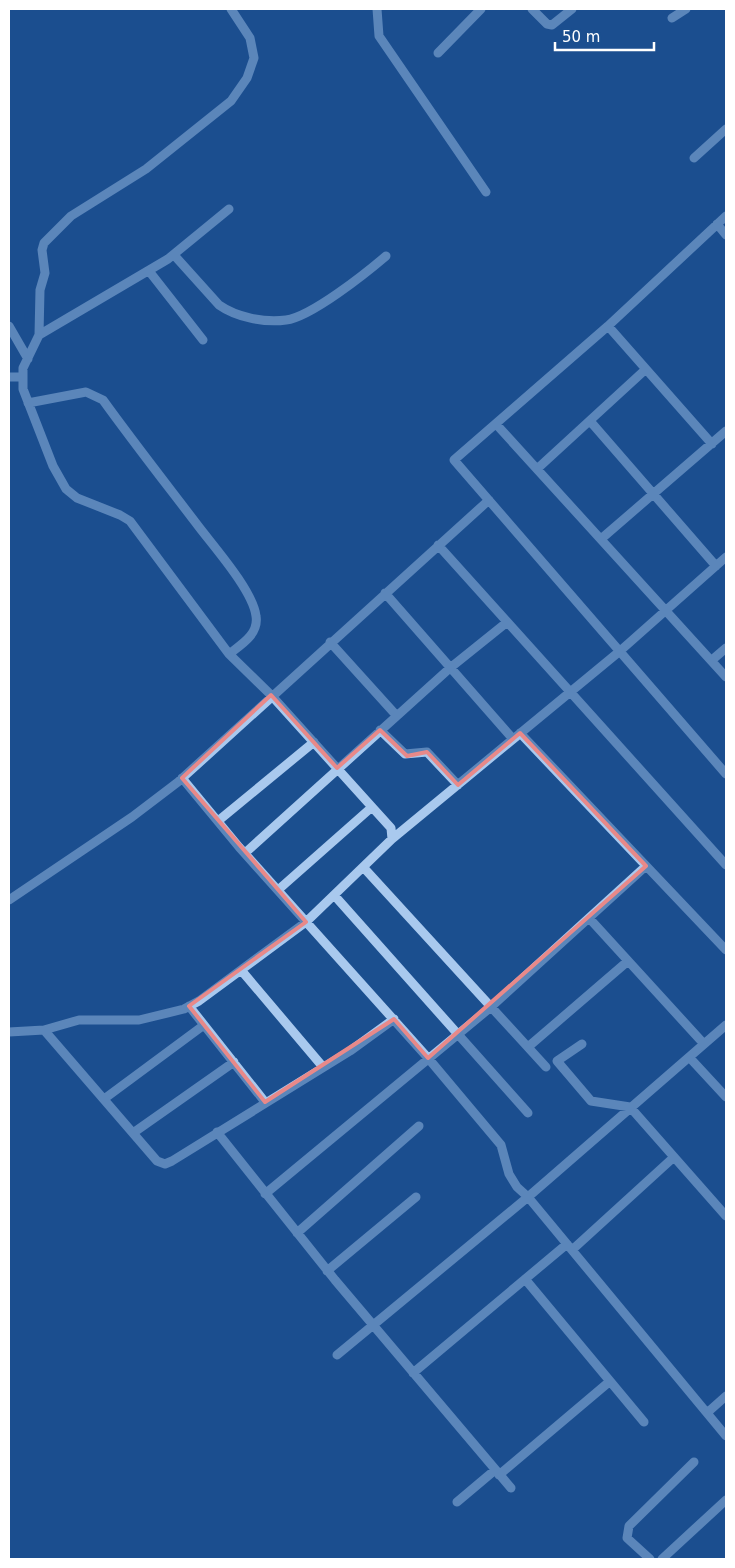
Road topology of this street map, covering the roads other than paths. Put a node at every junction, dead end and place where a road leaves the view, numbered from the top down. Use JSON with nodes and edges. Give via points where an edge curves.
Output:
{"nodes":[{"id":1,"x":232,"y":9,"type":"edge"},
{"id":2,"x":377,"y":9,"type":"edge"},
{"id":3,"x":481,"y":9,"type":"edge"},
{"id":4,"x":532,"y":9,"type":"edge"},
{"id":5,"x":572,"y":9,"type":"edge"},
{"id":6,"x":686,"y":9,"type":"edge"},
{"id":7,"x":672,"y":18,"type":"dead end"},
{"id":8,"x":438,"y":54,"type":"dead end"},
{"id":9,"x":726,"y":129,"type":"edge"},
{"id":10,"x":694,"y":158,"type":"dead end"},
{"id":11,"x":486,"y":192,"type":"dead end"},
{"id":12,"x":228,"y":209,"type":"dead end"},
{"id":13,"x":726,"y":216,"type":"edge"},
{"id":14,"x":717,"y":224,"type":"junction"},
{"id":15,"x":726,"y":235,"type":"edge"},
{"id":16,"x":174,"y":254,"type":"junction"},
{"id":17,"x":386,"y":256,"type":"dead end"},
{"id":18,"x":149,"y":271,"type":"junction"},
{"id":19,"x":9,"y":326,"type":"edge"},
{"id":20,"x":608,"y":326,"type":"junction"},
{"id":21,"x":39,"y":335,"type":"junction"},
{"id":22,"x":203,"y":340,"type":"dead end"},
{"id":23,"x":28,"y":359,"type":"junction"},
{"id":24,"x":646,"y":369,"type":"junction"},
{"id":25,"x":9,"y":377,"type":"edge"},
{"id":26,"x":22,"y":377,"type":"junction"},
{"id":27,"x":28,"y":403,"type":"junction"},
{"id":28,"x":590,"y":421,"type":"junction"},
{"id":29,"x":496,"y":424,"type":"junction"},
{"id":30,"x":726,"y":431,"type":"edge"},
{"id":31,"x":712,"y":444,"type":"junction"},
{"id":32,"x":537,"y":470,"type":"junction"},
{"id":33,"x":654,"y":494,"type":"junction"},
{"id":34,"x":489,"y":500,"type":"junction"},
{"id":35,"x":601,"y":539,"type":"junction"},
{"id":36,"x":438,"y":545,"type":"junction"},
{"id":37,"x":726,"y":557,"type":"edge"},
{"id":38,"x":716,"y":566,"type":"junction"},
{"id":39,"x":385,"y":593,"type":"junction"},
{"id":40,"x":666,"y":610,"type":"junction"},
{"id":41,"x":506,"y":623,"type":"junction"},
{"id":42,"x":330,"y":642,"type":"junction"},
{"id":43,"x":726,"y":648,"type":"edge"},
{"id":44,"x":620,"y":651,"type":"junction"},
{"id":45,"x":229,"y":654,"type":"junction"},
{"id":46,"x":712,"y":660,"type":"junction"},
{"id":47,"x":450,"y":668,"type":"junction"},
{"id":48,"x":726,"y":677,"type":"edge"},
{"id":49,"x":569,"y":693,"type":"junction"},
{"id":50,"x":271,"y":695,"type":"junction"},
{"id":51,"x":396,"y":715,"type":"junction"},
{"id":52,"x":380,"y":730,"type":"junction"},
{"id":53,"x":516,"y":736,"type":"junction"},
{"id":54,"x":314,"y":742,"type":"junction"},
{"id":55,"x":337,"y":768,"type":"junction"},
{"id":56,"x":726,"y":774,"type":"edge"},
{"id":57,"x":182,"y":778,"type":"junction"},
{"id":58,"x":458,"y":785,"type":"junction"},
{"id":59,"x":372,"y":807,"type":"junction"},
{"id":60,"x":218,"y":821,"type":"junction"},
{"id":61,"x":392,"y":839,"type":"junction"},
{"id":62,"x":245,"y":853,"type":"junction"},
{"id":63,"x":726,"y":865,"type":"edge"},
{"id":64,"x":646,"y":866,"type":"junction"},
{"id":65,"x":364,"y":868,"type":"junction"},
{"id":66,"x":278,"y":890,"type":"junction"},
{"id":67,"x":334,"y":896,"type":"junction"},
{"id":68,"x":9,"y":900,"type":"edge"},
{"id":69,"x":589,"y":918,"type":"junction"},
{"id":70,"x":306,"y":922,"type":"junction"},
{"id":71,"x":726,"y":950,"type":"edge"},
{"id":72,"x":628,"y":961,"type":"junction"},
{"id":73,"x":241,"y":970,"type":"junction"},
{"id":74,"x":189,"y":1006,"type":"junction"},
{"id":75,"x":491,"y":1007,"type":"junction"},
{"id":76,"x":394,"y":1019,"type":"junction"},
{"id":77,"x":204,"y":1025,"type":"junction"},
{"id":78,"x":726,"y":1025,"type":"edge"},
{"id":79,"x":44,"y":1030,"type":"junction"},
{"id":80,"x":9,"y":1032,"type":"edge"},
{"id":81,"x":458,"y":1034,"type":"junction"},
{"id":82,"x":582,"y":1044,"type":"dead end"},
{"id":83,"x":704,"y":1044,"type":"junction"},
{"id":84,"x":528,"y":1047,"type":"junction"},
{"id":85,"x":689,"y":1057,"type":"junction"},
{"id":86,"x":428,"y":1058,"type":"junction"},
{"id":87,"x":234,"y":1062,"type":"junction"},
{"id":88,"x":323,"y":1067,"type":"junction"},
{"id":89,"x":546,"y":1067,"type":"dead end"},
{"id":90,"x":726,"y":1097,"type":"edge"},
{"id":91,"x":104,"y":1099,"type":"junction"},
{"id":92,"x":265,"y":1102,"type":"junction"},
{"id":93,"x":630,"y":1109,"type":"junction"},
{"id":94,"x":528,"y":1113,"type":"dead end"},
{"id":95,"x":419,"y":1126,"type":"dead end"},
{"id":96,"x":217,"y":1132,"type":"junction"},
{"id":97,"x":133,"y":1134,"type":"junction"},
{"id":98,"x":674,"y":1157,"type":"junction"},
{"id":99,"x":265,"y":1194,"type":"junction"},
{"id":100,"x":416,"y":1196,"type":"dead end"},
{"id":101,"x":528,"y":1198,"type":"junction"},
{"id":102,"x":726,"y":1216,"type":"edge"},
{"id":103,"x":297,"y":1233,"type":"junction"},
{"id":104,"x":569,"y":1247,"type":"junction"},
{"id":105,"x":327,"y":1270,"type":"junction"},
{"id":106,"x":525,"y":1279,"type":"junction"},
{"id":107,"x":372,"y":1326,"type":"junction"},
{"id":108,"x":337,"y":1355,"type":"dead end"},
{"id":109,"x":413,"y":1374,"type":"junction"},
{"id":110,"x":609,"y":1382,"type":"junction"},
{"id":111,"x":726,"y":1396,"type":"edge"},
{"id":112,"x":708,"y":1412,"type":"junction"},
{"id":113,"x":644,"y":1422,"type":"dead end"},
{"id":114,"x":726,"y":1436,"type":"edge"},
{"id":115,"x":694,"y":1462,"type":"dead end"},
{"id":116,"x":497,"y":1473,"type":"junction"},
{"id":117,"x":511,"y":1488,"type":"dead end"},
{"id":118,"x":726,"y":1500,"type":"edge"},
{"id":119,"x":458,"y":1502,"type":"dead end"},
{"id":120,"x":650,"y":1559,"type":"edge"},
{"id":121,"x":662,"y":1559,"type":"edge"}],
"edges":[{"from":1,"to":21,"type":"street","via":[[250,38],[254,58],[247,78],[231,101],[146,169],[71,216],[44,243],[45,273],[40,290]]},
{"from":2,"to":11,"type":"street","via":[[379,36]]},
{"from":3,"to":8,"type":"street"},
{"from":4,"to":5,"type":"street","via":[[552,25]]},
{"from":6,"to":7,"type":"street"},
{"from":9,"to":10,"type":"street"},
{"from":12,"to":16,"type":"street"},
{"from":13,"to":14,"type":"street"},
{"from":14,"to":15,"type":"street"},
{"from":14,"to":20,"type":"street"},
{"from":16,"to":17,"type":"street","via":[[228,311],[251,319],[286,320],[310,311]]},
{"from":16,"to":18,"type":"street"},
{"from":18,"to":21,"type":"street"},
{"from":18,"to":22,"type":"street"},
{"from":19,"to":23,"type":"street"},
{"from":20,"to":24,"type":"street"},
{"from":20,"to":29,"type":"street"},
{"from":21,"to":23,"type":"street"},
{"from":23,"to":26,"type":"street"},
{"from":24,"to":28,"type":"street"},
{"from":24,"to":31,"type":"street"},
{"from":25,"to":26,"type":"street"},
{"from":26,"to":27,"type":"street","via":[[22,389]]},
{"from":27,"to":45,"type":"street","via":[[53,466],[66,489],[77,498],[130,521]]},
{"from":27,"to":45,"type":"street","via":[[86,392],[103,400],[254,604],[257,618],[254,631]]},
{"from":28,"to":32,"type":"street"},
{"from":28,"to":33,"type":"street"},
{"from":29,"to":32,"type":"street"},
{"from":29,"to":34,"type":"street","via":[[454,460]]},
{"from":30,"to":31,"type":"street"},
{"from":31,"to":33,"type":"street"},
{"from":32,"to":35,"type":"street"},
{"from":33,"to":35,"type":"street"},
{"from":33,"to":38,"type":"street"},
{"from":34,"to":36,"type":"street"},
{"from":34,"to":44,"type":"street"},
{"from":35,"to":40,"type":"street"},
{"from":36,"to":39,"type":"street"},
{"from":36,"to":41,"type":"street"},
{"from":37,"to":38,"type":"street"},
{"from":38,"to":40,"type":"street"},
{"from":39,"to":42,"type":"street"},
{"from":39,"to":47,"type":"street"},
{"from":40,"to":44,"type":"street"},
{"from":40,"to":46,"type":"street"},
{"from":41,"to":47,"type":"street"},
{"from":41,"to":49,"type":"street"},
{"from":42,"to":50,"type":"street"},
{"from":42,"to":51,"type":"street"},
{"from":43,"to":46,"type":"street"},
{"from":44,"to":49,"type":"street"},
{"from":44,"to":56,"type":"street"},
{"from":45,"to":50,"type":"street"},
{"from":46,"to":48,"type":"street"},
{"from":47,"to":51,"type":"street"},
{"from":47,"to":53,"type":"street"},
{"from":49,"to":53,"type":"street"},
{"from":49,"to":63,"type":"street"},
{"from":50,"to":54,"type":"street"},
{"from":50,"to":57,"type":"street"},
{"from":51,"to":52,"type":"street"},
{"from":52,"to":55,"type":"street"},
{"from":52,"to":58,"type":"street","via":[[405,754],[426,752]]},
{"from":53,"to":58,"type":"street"},
{"from":53,"to":64,"type":"street"},
{"from":54,"to":55,"type":"street"},
{"from":54,"to":60,"type":"street"},
{"from":55,"to":59,"type":"street"},
{"from":55,"to":62,"type":"street"},
{"from":57,"to":60,"type":"street"},
{"from":57,"to":68,"type":"street","via":[[132,817]]},
{"from":58,"to":61,"type":"street"},
{"from":59,"to":61,"type":"street","via":[[391,828]]},
{"from":59,"to":66,"type":"street"},
{"from":60,"to":62,"type":"street"},
{"from":61,"to":65,"type":"street"},
{"from":62,"to":66,"type":"street"},
{"from":64,"to":69,"type":"street"},
{"from":64,"to":71,"type":"street"},
{"from":65,"to":67,"type":"street"},
{"from":65,"to":75,"type":"street"},
{"from":66,"to":70,"type":"street"},
{"from":67,"to":70,"type":"street"},
{"from":67,"to":81,"type":"street"},
{"from":69,"to":72,"type":"street"},
{"from":69,"to":75,"type":"street"},
{"from":70,"to":73,"type":"street"},
{"from":70,"to":76,"type":"street"},
{"from":72,"to":83,"type":"street"},
{"from":72,"to":84,"type":"street"},
{"from":73,"to":74,"type":"street"},
{"from":73,"to":88,"type":"street"},
{"from":74,"to":77,"type":"street"},
{"from":74,"to":79,"type":"street","via":[[139,1020],[79,1020]]},
{"from":75,"to":81,"type":"street"},
{"from":75,"to":84,"type":"street"},
{"from":76,"to":86,"type":"street"},
{"from":76,"to":88,"type":"street"},
{"from":77,"to":87,"type":"street"},
{"from":77,"to":91,"type":"street"},
{"from":78,"to":83,"type":"street"},
{"from":79,"to":80,"type":"street"},
{"from":79,"to":91,"type":"street"},
{"from":81,"to":86,"type":"street"},
{"from":81,"to":94,"type":"street"},
{"from":82,"to":93,"type":"street","via":[[558,1061],[591,1102]]},
{"from":83,"to":85,"type":"street"},
{"from":84,"to":89,"type":"street"},
{"from":85,"to":90,"type":"street"},
{"from":85,"to":93,"type":"street"},
{"from":86,"to":99,"type":"street"},
{"from":86,"to":101,"type":"street","via":[[501,1145],[509,1174],[516,1187]]},
{"from":87,"to":92,"type":"street"},
{"from":87,"to":97,"type":"street"},
{"from":88,"to":92,"type":"street"},
{"from":91,"to":97,"type":"street"},
{"from":92,"to":96,"type":"street"},
{"from":93,"to":98,"type":"street"},
{"from":93,"to":101,"type":"street"},
{"from":95,"to":103,"type":"street"},
{"from":96,"to":97,"type":"street","via":[[164,1164]]},
{"from":96,"to":99,"type":"street"},
{"from":98,"to":102,"type":"street"},
{"from":98,"to":104,"type":"street"},
{"from":99,"to":103,"type":"street"},
{"from":100,"to":105,"type":"street"},
{"from":101,"to":104,"type":"street"},
{"from":101,"to":107,"type":"street"},
{"from":103,"to":105,"type":"street"},
{"from":104,"to":106,"type":"street"},
{"from":104,"to":112,"type":"street"},
{"from":105,"to":107,"type":"street"},
{"from":106,"to":109,"type":"street"},
{"from":106,"to":110,"type":"street"},
{"from":107,"to":108,"type":"street"},
{"from":107,"to":109,"type":"street"},
{"from":109,"to":116,"type":"street"},
{"from":110,"to":113,"type":"street"},
{"from":110,"to":116,"type":"street"},
{"from":111,"to":112,"type":"street"},
{"from":112,"to":114,"type":"street"},
{"from":115,"to":120,"type":"street","via":[[628,1526],[627,1538]]},
{"from":116,"to":117,"type":"street"},
{"from":116,"to":119,"type":"street"},
{"from":118,"to":121,"type":"street"}]}
